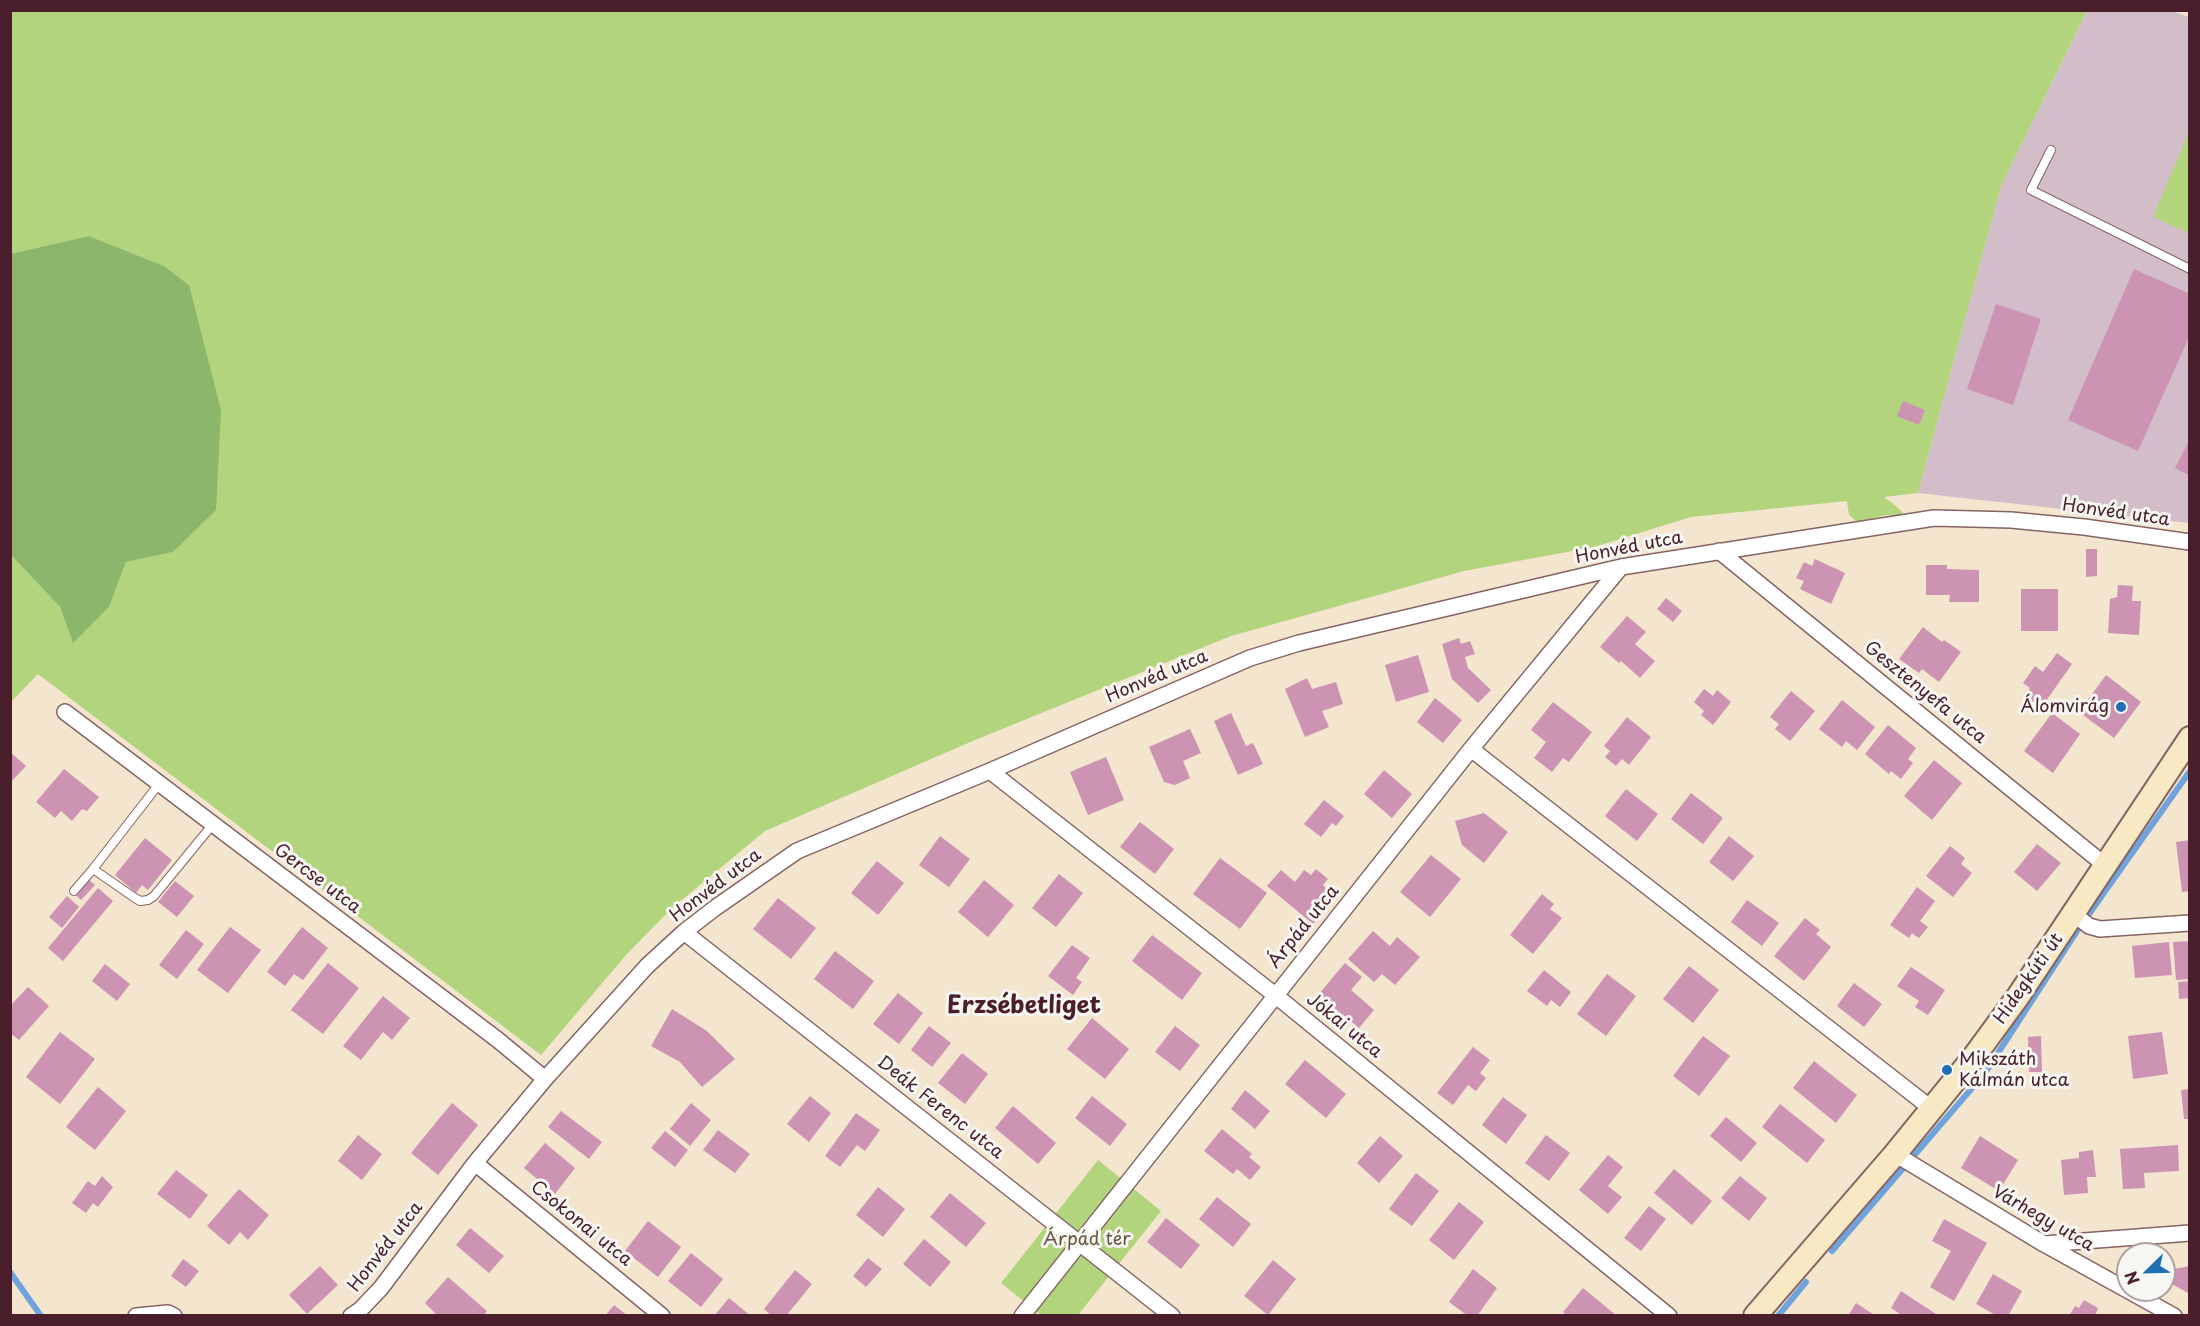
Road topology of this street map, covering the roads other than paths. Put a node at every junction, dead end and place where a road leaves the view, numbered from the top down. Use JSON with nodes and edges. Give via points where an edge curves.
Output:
{"nodes":[{"id":1,"x":2051,"y":150,"type":"dead end"},
{"id":2,"x":2190,"y":269,"type":"edge"},
{"id":3,"x":2190,"y":542,"type":"edge"},
{"id":4,"x":1719,"y":551,"type":"junction"},
{"id":5,"x":1621,"y":567,"type":"junction"},
{"id":6,"x":65,"y":712,"type":"dead end"},
{"id":7,"x":2190,"y":738,"type":"edge"},
{"id":8,"x":1471,"y":748,"type":"junction"},
{"id":9,"x":990,"y":771,"type":"junction"},
{"id":10,"x":159,"y":784,"type":"junction"},
{"id":11,"x":213,"y":824,"type":"junction"},
{"id":12,"x":2106,"y":866,"type":"junction"},
{"id":13,"x":93,"y":869,"type":"junction"},
{"id":14,"x":74,"y":891,"type":"dead end"},
{"id":15,"x":2080,"y":918,"type":"junction"},
{"id":16,"x":2190,"y":923,"type":"edge"},
{"id":17,"x":684,"y":932,"type":"junction"},
{"id":18,"x":1275,"y":995,"type":"junction"},
{"id":19,"x":544,"y":1079,"type":"junction"},
{"id":20,"x":1932,"y":1109,"type":"junction"},
{"id":21,"x":1904,"y":1159,"type":"junction"},
{"id":22,"x":475,"y":1163,"type":"junction"},
{"id":23,"x":2190,"y":1233,"type":"edge"},
{"id":24,"x":1080,"y":1243,"type":"junction"},
{"id":25,"x":2044,"y":1244,"type":"junction"},
{"id":26,"x":136,"y":1316,"type":"edge"},
{"id":27,"x":174,"y":1316,"type":"edge"},
{"id":28,"x":351,"y":1316,"type":"edge"},
{"id":29,"x":662,"y":1316,"type":"edge"},
{"id":30,"x":1022,"y":1316,"type":"edge"},
{"id":31,"x":1172,"y":1316,"type":"edge"},
{"id":32,"x":1669,"y":1316,"type":"edge"},
{"id":33,"x":1755,"y":1316,"type":"edge"},
{"id":34,"x":2174,"y":1316,"type":"edge"}],
"edges":[{"from":1,"to":2,"type":"lane","via":[[2031,190]]},
{"from":3,"to":4,"type":"street","name":"Honvéd utca","via":[[2032,522],[1935,518]]},
{"from":4,"to":5,"type":"street","name":"Honvéd utca"},
{"from":4,"to":12,"type":"street","name":"Gesztenyefa utca"},
{"from":5,"to":8,"type":"street","name":"Árpád utca"},
{"from":5,"to":9,"type":"street","name":"Honvéd utca","via":[[1250,658]]},
{"from":6,"to":10,"type":"street","name":"Gercse utca"},
{"from":7,"to":12,"type":"main road","name":"Hidegkúti út"},
{"from":8,"to":18,"type":"street","name":"Árpád utca"},
{"from":8,"to":20,"type":"street"},
{"from":9,"to":17,"type":"street","name":"Honvéd utca","via":[[797,851]]},
{"from":9,"to":18,"type":"street","name":"Jókai utca"},
{"from":10,"to":11,"type":"street","name":"Gercse utca"},
{"from":10,"to":13,"type":"lane"},
{"from":11,"to":13,"type":"lane","via":[[148,900],[140,901]]},
{"from":11,"to":19,"type":"street","name":"Gercse utca"},
{"from":12,"to":15,"type":"main road","name":"Hidegkúti út"},
{"from":13,"to":14,"type":"lane"},
{"from":15,"to":16,"type":"street","via":[[2100,929]]},
{"from":15,"to":20,"type":"main road","name":"Hidegkúti út"},
{"from":17,"to":19,"type":"street","name":"Honvéd utca","via":[[647,966]]},
{"from":17,"to":24,"type":"street","name":"Deák Ferenc utca"},
{"from":18,"to":24,"type":"street","name":"Árpád utca"},
{"from":18,"to":32,"type":"street","name":"Jókai utca"},
{"from":19,"to":22,"type":"street","name":"Honvéd utca"},
{"from":20,"to":21,"type":"main road","name":"Hidegkúti út"},
{"from":21,"to":25,"type":"street","name":"Várhegy utca"},
{"from":21,"to":33,"type":"main road","name":"Hidegkúti út"},
{"from":22,"to":28,"type":"street","name":"Honvéd utca","via":[[381,1288]]},
{"from":22,"to":29,"type":"street","name":"Csokonai utca"},
{"from":23,"to":25,"type":"street"},
{"from":24,"to":30,"type":"street","name":"Árpád utca"},
{"from":24,"to":31,"type":"street","name":"Deák Ferenc utca"},
{"from":25,"to":34,"type":"street","name":"Várhegy utca"},
{"from":26,"to":27,"type":"street"}]}
